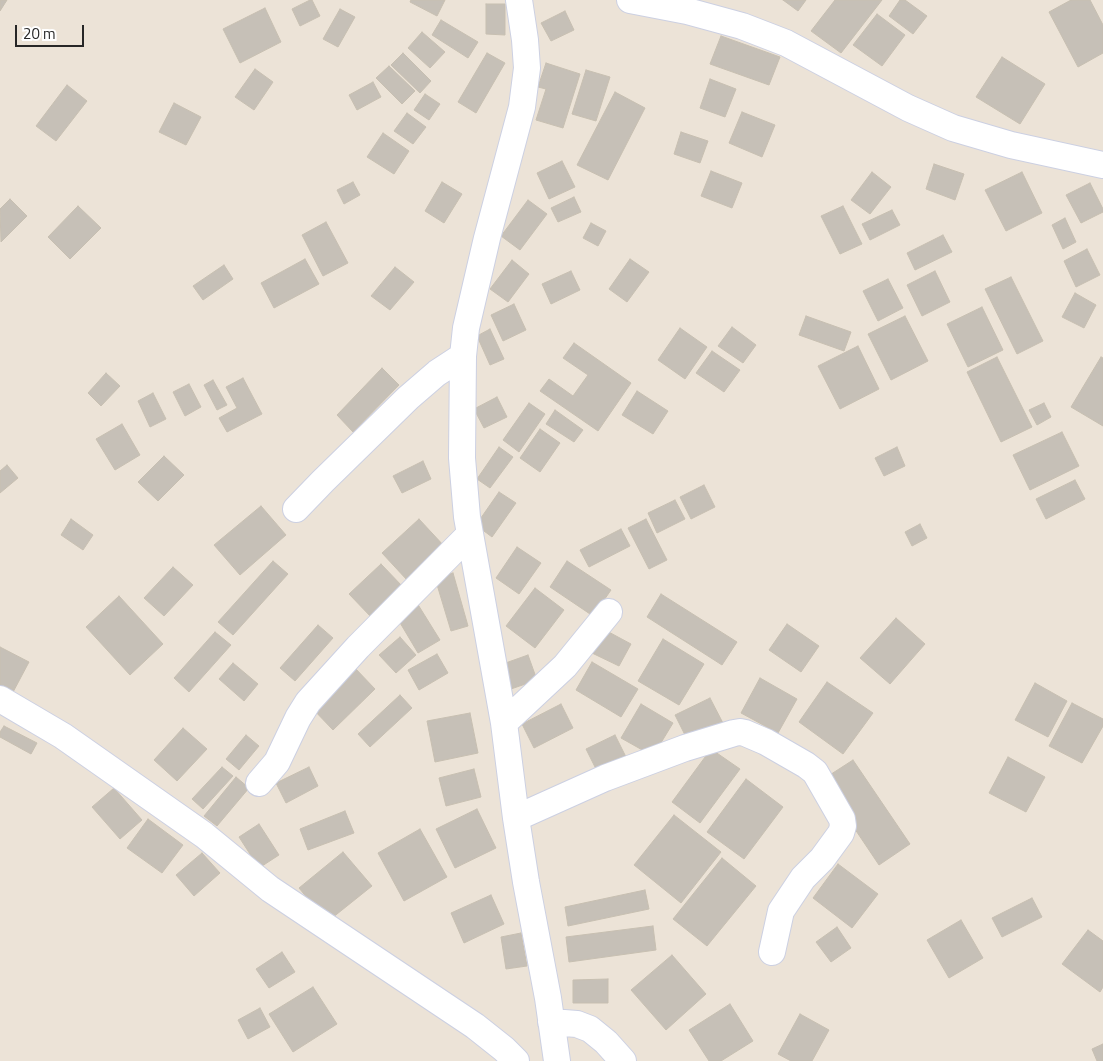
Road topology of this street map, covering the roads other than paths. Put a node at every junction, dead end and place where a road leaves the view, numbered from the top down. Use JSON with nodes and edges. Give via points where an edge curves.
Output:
{"nodes":[{"id":1,"x":519,"y":0,"type":"edge"},
{"id":2,"x":630,"y":0,"type":"edge"},
{"id":3,"x":1103,"y":165,"type":"edge"},
{"id":4,"x":463,"y":356,"type":"junction"},
{"id":5,"x":296,"y":510,"type":"dead end"},
{"id":6,"x":470,"y":534,"type":"junction"},
{"id":7,"x":609,"y":612,"type":"dead end"},
{"id":8,"x":0,"y":699,"type":"edge"},
{"id":9,"x":504,"y":723,"type":"junction"},
{"id":10,"x":258,"y":783,"type":"dead end"},
{"id":11,"x":516,"y":818,"type":"junction"},
{"id":12,"x":772,"y":952,"type":"dead end"},
{"id":13,"x":551,"y":1022,"type":"junction"},
{"id":14,"x":516,"y":1061,"type":"edge"},
{"id":15,"x":557,"y":1061,"type":"edge"},
{"id":16,"x":623,"y":1061,"type":"edge"}],
"edges":[{"from":1,"to":4,"type":"street","via":[[527,68],[522,107],[487,238],[466,328]]},
{"from":2,"to":3,"type":"street","via":[[742,26],[786,44],[953,128],[1011,145]]},
{"from":4,"to":5,"type":"street","via":[[408,398]]},
{"from":4,"to":6,"type":"street","via":[[462,458]]},
{"from":6,"to":9,"type":"street"},
{"from":6,"to":10,"type":"street","via":[[308,702],[277,762]]},
{"from":7,"to":9,"type":"street","via":[[565,666]]},
{"from":8,"to":14,"type":"street","via":[[63,736],[204,835],[270,889],[475,1026]]},
{"from":9,"to":11,"type":"street"},
{"from":11,"to":12,"type":"street","via":[[605,778],[734,733],[745,733],[766,742],[815,772],[843,826],[836,840],[803,878],[781,911]]},
{"from":11,"to":13,"type":"street"},
{"from":13,"to":15,"type":"street"},
{"from":13,"to":16,"type":"street","via":[[577,1024],[590,1030]]}]}
